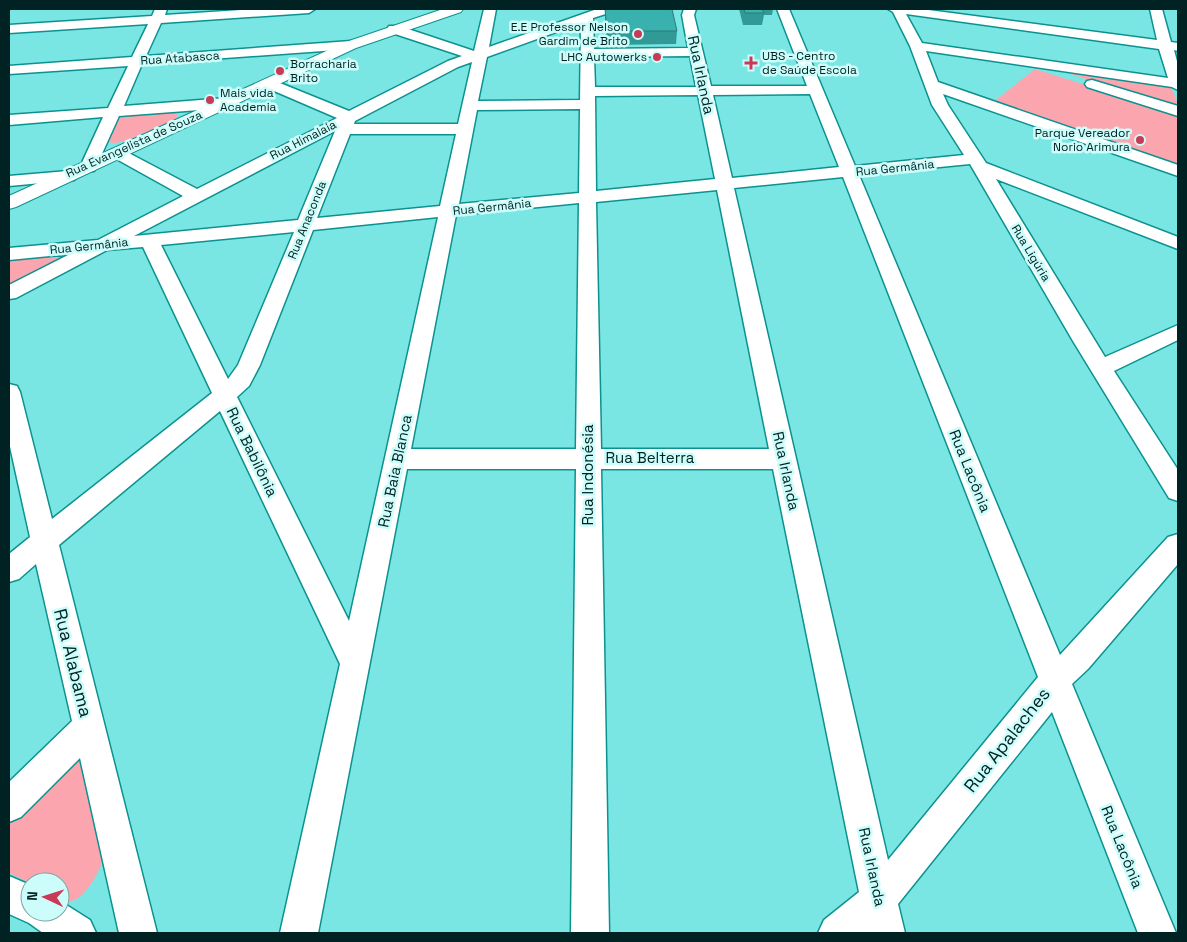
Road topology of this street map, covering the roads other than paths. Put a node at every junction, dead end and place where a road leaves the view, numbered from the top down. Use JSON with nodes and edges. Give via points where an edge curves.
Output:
{"nodes":[{"id":1,"x":309,"y":9,"type":"edge"},
{"id":2,"x":456,"y":9,"type":"edge"},
{"id":3,"x":490,"y":9,"type":"edge"},
{"id":4,"x":690,"y":9,"type":"edge"},
{"id":5,"x":783,"y":9,"type":"edge"},
{"id":6,"x":896,"y":9,"type":"edge"},
{"id":7,"x":1142,"y":9,"type":"edge"},
{"id":8,"x":1156,"y":10,"type":"edge"},
{"id":9,"x":597,"y":12,"type":"edge"},
{"id":10,"x":1171,"y":12,"type":"dead end"},
{"id":11,"x":159,"y":14,"type":"edge"},
{"id":12,"x":9,"y":28,"type":"edge"},
{"id":13,"x":394,"y":29,"type":"junction"},
{"id":14,"x":351,"y":46,"type":"junction"},
{"id":15,"x":917,"y":46,"type":"junction"},
{"id":16,"x":1172,"y":46,"type":"edge"},
{"id":17,"x":696,"y":52,"type":"junction"},
{"id":18,"x":587,"y":53,"type":"junction"},
{"id":19,"x":476,"y":54,"type":"junction"},
{"id":20,"x":1058,"y":60,"type":"junction"},
{"id":21,"x":136,"y":61,"type":"junction"},
{"id":22,"x":9,"y":70,"type":"edge"},
{"id":23,"x":741,"y":77,"type":"dead end"},
{"id":24,"x":270,"y":84,"type":"junction"},
{"id":25,"x":1178,"y":84,"type":"edge"},
{"id":26,"x":932,"y":85,"type":"junction"},
{"id":27,"x":703,"y":86,"type":"junction"},
{"id":28,"x":815,"y":90,"type":"junction"},
{"id":29,"x":587,"y":98,"type":"junction"},
{"id":30,"x":226,"y":103,"type":"junction"},
{"id":31,"x":176,"y":106,"type":"junction"},
{"id":32,"x":112,"y":111,"type":"junction"},
{"id":33,"x":1178,"y":111,"type":"edge"},
{"id":34,"x":467,"y":117,"type":"junction"},
{"id":35,"x":9,"y":120,"type":"edge"},
{"id":36,"x":183,"y":122,"type":"junction"},
{"id":37,"x":346,"y":123,"type":"junction"},
{"id":38,"x":100,"y":140,"type":"junction"},
{"id":39,"x":124,"y":150,"type":"junction"},
{"id":40,"x":978,"y":163,"type":"junction"},
{"id":41,"x":88,"y":167,"type":"junction"},
{"id":42,"x":1178,"y":170,"type":"edge"},
{"id":43,"x":849,"y":172,"type":"junction"},
{"id":44,"x":9,"y":181,"type":"edge"},
{"id":45,"x":35,"y":184,"type":"junction"},
{"id":46,"x":724,"y":185,"type":"junction"},
{"id":47,"x":196,"y":196,"type":"junction"},
{"id":48,"x":588,"y":197,"type":"junction"},
{"id":49,"x":9,"y":203,"type":"edge"},
{"id":50,"x":449,"y":212,"type":"junction"},
{"id":51,"x":305,"y":226,"type":"junction"},
{"id":52,"x":148,"y":240,"type":"junction"},
{"id":53,"x":1178,"y":243,"type":"edge"},
{"id":54,"x":103,"y":244,"type":"junction"},
{"id":55,"x":9,"y":254,"type":"edge"},
{"id":56,"x":9,"y":294,"type":"edge"},
{"id":57,"x":1178,"y":332,"type":"edge"},
{"id":58,"x":1101,"y":368,"type":"junction"},
{"id":59,"x":224,"y":396,"type":"junction"},
{"id":60,"x":10,"y":400,"type":"edge"},
{"id":61,"x":588,"y":458,"type":"junction"},
{"id":62,"x":397,"y":459,"type":"junction"},
{"id":63,"x":784,"y":459,"type":"junction"},
{"id":64,"x":1178,"y":491,"type":"edge"},
{"id":65,"x":44,"y":541,"type":"junction"},
{"id":66,"x":1178,"y":546,"type":"edge"},
{"id":67,"x":9,"y":570,"type":"edge"},
{"id":68,"x":355,"y":664,"type":"junction"},
{"id":69,"x":1054,"y":680,"type":"junction"},
{"id":70,"x":89,"y":726,"type":"junction"},
{"id":71,"x":9,"y":805,"type":"edge"},
{"id":72,"x":879,"y":899,"type":"junction"},
{"id":73,"x":59,"y":922,"type":"edge"},
{"id":74,"x":77,"y":933,"type":"edge"},
{"id":75,"x":138,"y":933,"type":"edge"},
{"id":76,"x":299,"y":933,"type":"edge"},
{"id":77,"x":590,"y":933,"type":"edge"},
{"id":78,"x":836,"y":933,"type":"edge"},
{"id":79,"x":886,"y":933,"type":"edge"},
{"id":80,"x":1156,"y":933,"type":"edge"}],
"edges":[{"from":1,"to":11,"type":"street"},
{"from":2,"to":13,"type":"main road","name":"Rua Evangelista de Souza"},
{"from":3,"to":19,"type":"street","name":"Rua Baia Blanca"},
{"from":4,"to":17,"type":"street","name":"Rua Irlanda","via":[[688,15]]},
{"from":5,"to":28,"type":"street","name":"Rua Lacônia"},
{"from":6,"to":15,"type":"street","name":"Rua Ligúria"},
{"from":6,"to":16,"type":"street"},
{"from":7,"to":8,"type":"street"},
{"from":8,"to":10,"type":"street"},
{"from":8,"to":16,"type":"street"},
{"from":9,"to":18,"type":"street","name":"Rua Indonésia"},
{"from":9,"to":19,"type":"street","name":"Rua Himalaia"},
{"from":11,"to":12,"type":"street"},
{"from":11,"to":21,"type":"street"},
{"from":13,"to":14,"type":"main road","name":"Rua Evangelista de Souza"},
{"from":13,"to":19,"type":"street"},
{"from":14,"to":21,"type":"street","name":"Rua Atabasca"},
{"from":14,"to":24,"type":"main road","name":"Rua Evangelista de Souza"},
{"from":15,"to":20,"type":"street"},
{"from":15,"to":26,"type":"street","name":"Rua Ligúria"},
{"from":16,"to":25,"type":"street"},
{"from":17,"to":18,"type":"street"},
{"from":17,"to":27,"type":"street","name":"Rua Irlanda"},
{"from":18,"to":29,"type":"street","name":"Rua Indonésia"},
{"from":19,"to":34,"type":"street","name":"Rua Baia Blanca"},
{"from":19,"to":37,"type":"street","name":"Rua Himalaia","via":[[433,73]]},
{"from":20,"to":25,"type":"street"},
{"from":20,"to":33,"type":"street","via":[[1060,72],[1067,76]]},
{"from":21,"to":22,"type":"street","name":"Rua Atabasca"},
{"from":21,"to":32,"type":"street"},
{"from":23,"to":27,"type":"street"},
{"from":24,"to":30,"type":"main road","name":"Rua Evangelista de Souza"},
{"from":24,"to":37,"type":"street"},
{"from":26,"to":40,"type":"street","name":"Rua Ligúria","via":[[940,105]]},
{"from":26,"to":42,"type":"street"},
{"from":27,"to":28,"type":"street"},
{"from":27,"to":29,"type":"street"},
{"from":27,"to":46,"type":"street","name":"Rua Irlanda"},
{"from":28,"to":43,"type":"street","name":"Rua Lacônia"},
{"from":29,"to":34,"type":"street"},
{"from":29,"to":48,"type":"street","name":"Rua Indonésia"},
{"from":30,"to":31,"type":"street"},
{"from":30,"to":36,"type":"main road","name":"Rua Evangelista de Souza"},
{"from":31,"to":32,"type":"street"},
{"from":31,"to":36,"type":"street","via":[[186,111]]},
{"from":32,"to":35,"type":"street"},
{"from":32,"to":38,"type":"street"},
{"from":34,"to":37,"type":"street"},
{"from":34,"to":50,"type":"street","name":"Rua Baia Blanca"},
{"from":36,"to":39,"type":"main road","name":"Rua Evangelista de Souza"},
{"from":37,"to":47,"type":"street","name":"Rua Himalaia"},
{"from":37,"to":51,"type":"street","name":"Rua Anaconda"},
{"from":38,"to":39,"type":"street"},
{"from":38,"to":41,"type":"street"},
{"from":39,"to":41,"type":"main road","name":"Rua Evangelista de Souza"},
{"from":39,"to":47,"type":"street"},
{"from":40,"to":43,"type":"street","name":"Rua Germânia"},
{"from":40,"to":53,"type":"street"},
{"from":40,"to":58,"type":"street","name":"Rua Ligúria"},
{"from":41,"to":45,"type":"main road","name":"Rua Evangelista de Souza"},
{"from":43,"to":46,"type":"street","name":"Rua Germânia"},
{"from":43,"to":69,"type":"street","name":"Rua Lacônia"},
{"from":44,"to":45,"type":"street"},
{"from":45,"to":49,"type":"main road","name":"Rua Evangelista de Souza"},
{"from":46,"to":48,"type":"street","name":"Rua Germânia"},
{"from":46,"to":63,"type":"street","name":"Rua Irlanda"},
{"from":47,"to":54,"type":"street","name":"Rua Himalaia"},
{"from":48,"to":50,"type":"street","name":"Rua Germânia"},
{"from":48,"to":61,"type":"street","name":"Rua Indonésia"},
{"from":50,"to":51,"type":"street","name":"Rua Germânia"},
{"from":50,"to":62,"type":"street","name":"Rua Baia Blanca"},
{"from":51,"to":52,"type":"street","name":"Rua Germânia"},
{"from":51,"to":59,"type":"street","name":"Rua Anaconda","via":[[249,365],[241,380]]},
{"from":52,"to":54,"type":"street","name":"Rua Germânia"},
{"from":52,"to":59,"type":"street","name":"Rua Babilônia"},
{"from":54,"to":55,"type":"street","name":"Rua Germânia"},
{"from":54,"to":56,"type":"street","name":"Rua Himalaia"},
{"from":57,"to":58,"type":"street"},
{"from":58,"to":64,"type":"street","name":"Rua Ligúria"},
{"from":59,"to":65,"type":"street","name":"Rua Anaconda"},
{"from":59,"to":68,"type":"street","name":"Rua Babilônia"},
{"from":60,"to":65,"type":"street","name":"Rua Alabama"},
{"from":61,"to":62,"type":"street","name":"Rua Belterra"},
{"from":61,"to":63,"type":"street","name":"Rua Belterra"},
{"from":61,"to":77,"type":"street","name":"Rua Indonésia"},
{"from":62,"to":68,"type":"street","name":"Rua Baia Blanca"},
{"from":63,"to":72,"type":"street","name":"Rua Irlanda"},
{"from":65,"to":67,"type":"street","name":"Rua Anaconda"},
{"from":65,"to":70,"type":"street","name":"Rua Alabama"},
{"from":66,"to":69,"type":"street","name":"Rua Apalaches","via":[[1077,660]]},
{"from":68,"to":76,"type":"street","name":"Rua Baia Blanca"},
{"from":69,"to":72,"type":"street","name":"Rua Apalaches"},
{"from":69,"to":80,"type":"street","name":"Rua Lacônia"},
{"from":70,"to":71,"type":"street"},
{"from":70,"to":75,"type":"street","name":"Rua Alabama"},
{"from":72,"to":78,"type":"street","name":"Rua Apalaches"},
{"from":72,"to":79,"type":"street","name":"Rua Irlanda"},
{"from":73,"to":74,"type":"street"}]}
